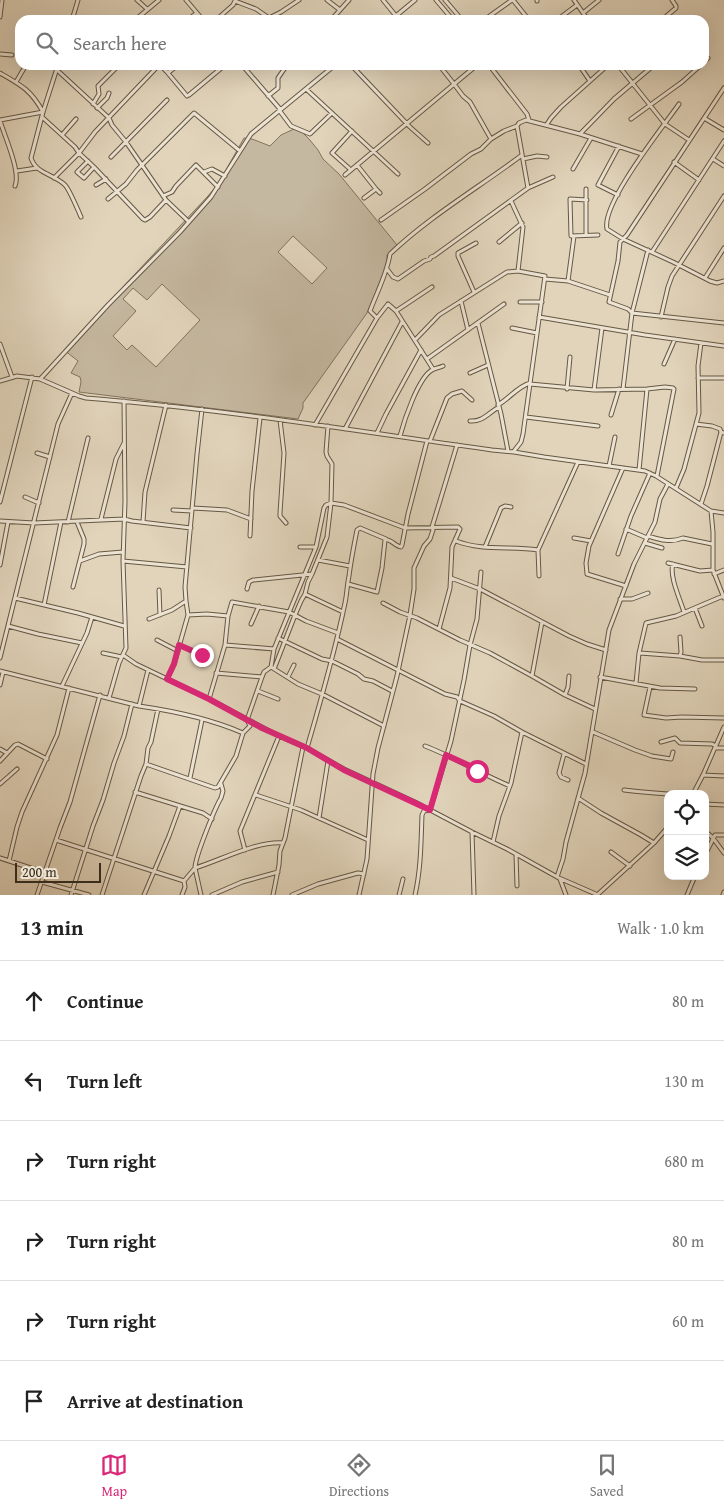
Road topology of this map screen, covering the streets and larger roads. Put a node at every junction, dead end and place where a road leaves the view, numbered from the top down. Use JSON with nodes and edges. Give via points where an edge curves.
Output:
{"nodes":[{"id":1,"x":2,"y":0,"type":"edge"},
{"id":2,"x":78,"y":0,"type":"edge"},
{"id":3,"x":137,"y":0,"type":"edge"},
{"id":4,"x":159,"y":0,"type":"edge"},
{"id":5,"x":186,"y":0,"type":"edge"},
{"id":6,"x":235,"y":0,"type":"edge"},
{"id":7,"x":299,"y":0,"type":"edge"},
{"id":8,"x":327,"y":0,"type":"edge"},
{"id":9,"x":349,"y":0,"type":"edge"},
{"id":10,"x":383,"y":0,"type":"edge"},
{"id":11,"x":415,"y":0,"type":"edge"},
{"id":12,"x":436,"y":0,"type":"edge"},
{"id":13,"x":445,"y":0,"type":"edge"},
{"id":14,"x":512,"y":0,"type":"edge"},
{"id":15,"x":574,"y":0,"type":"edge"},
{"id":16,"x":599,"y":0,"type":"edge"},
{"id":17,"x":672,"y":0,"type":"edge"},
{"id":18,"x":577,"y":4,"type":"junction"},
{"id":19,"x":147,"y":9,"type":"junction"},
{"id":20,"x":340,"y":10,"type":"junction"},
{"id":21,"x":197,"y":13,"type":"joint"},
{"id":22,"x":583,"y":13,"type":"joint"},
{"id":23,"x":74,"y":15,"type":"edge"},
{"id":24,"x":140,"y":15,"type":"edge"},
{"id":25,"x":194,"y":15,"type":"edge"},
{"id":26,"x":222,"y":15,"type":"edge"},
{"id":27,"x":265,"y":15,"type":"edge"},
{"id":28,"x":274,"y":15,"type":"edge"},
{"id":29,"x":336,"y":15,"type":"edge"},
{"id":30,"x":395,"y":15,"type":"edge"},
{"id":31,"x":397,"y":15,"type":"edge"},
{"id":32,"x":448,"y":15,"type":"edge"},
{"id":33,"x":458,"y":15,"type":"edge"},
{"id":34,"x":491,"y":15,"type":"edge"},
{"id":35,"x":525,"y":15,"type":"edge"},
{"id":36,"x":563,"y":15,"type":"edge"},
{"id":37,"x":668,"y":15,"type":"edge"},
{"id":38,"x":0,"y":16,"type":"edge"},
{"id":39,"x":0,"y":54,"type":"edge"},
{"id":40,"x":12,"y":55,"type":"dead end"},
{"id":41,"x":23,"y":70,"type":"edge"},
{"id":42,"x":57,"y":70,"type":"joint"},
{"id":43,"x":114,"y":70,"type":"edge"},
{"id":44,"x":155,"y":70,"type":"edge"},
{"id":45,"x":172,"y":70,"type":"edge"},
{"id":46,"x":219,"y":70,"type":"edge"},
{"id":47,"x":246,"y":70,"type":"edge"},
{"id":48,"x":284,"y":70,"type":"edge"},
{"id":49,"x":329,"y":70,"type":"edge"},
{"id":50,"x":356,"y":70,"type":"edge"},
{"id":51,"x":443,"y":70,"type":"edge"},
{"id":52,"x":471,"y":70,"type":"edge"},
{"id":53,"x":493,"y":70,"type":"edge"},
{"id":54,"x":582,"y":70,"type":"edge"},
{"id":55,"x":602,"y":70,"type":"edge"},
{"id":56,"x":622,"y":70,"type":"edge"},
{"id":57,"x":648,"y":70,"type":"edge"},
{"id":58,"x":695,"y":70,"type":"edge"},
{"id":59,"x":167,"y":72,"type":"joint"},
{"id":60,"x":0,"y":73,"type":"edge"},
{"id":61,"x":590,"y":81,"type":"junction"},
{"id":62,"x":16,"y":82,"type":"junction"},
{"id":63,"x":632,"y":83,"type":"junction"},
{"id":64,"x":454,"y":84,"type":"junction"},
{"id":65,"x":306,"y":88,"type":"junction"},
{"id":66,"x":724,"y":88,"type":"edge"},
{"id":67,"x":110,"y":93,"type":"dead end"},
{"id":68,"x":268,"y":96,"type":"junction"},
{"id":69,"x":167,"y":100,"type":"dead end"},
{"id":70,"x":93,"y":104,"type":"junction"},
{"id":71,"x":650,"y":104,"type":"junction"},
{"id":72,"x":678,"y":104,"type":"dead end"},
{"id":73,"x":97,"y":108,"type":"junction"},
{"id":74,"x":280,"y":110,"type":"junction"},
{"id":75,"x":43,"y":112,"type":"junction"},
{"id":76,"x":332,"y":113,"type":"junction"},
{"id":77,"x":42,"y":117,"type":"junction"},
{"id":78,"x":109,"y":118,"type":"junction"},
{"id":79,"x":704,"y":118,"type":"junction"},
{"id":80,"x":76,"y":119,"type":"dead end"},
{"id":81,"x":631,"y":119,"type":"dead end"},
{"id":82,"x":0,"y":120,"type":"edge"},
{"id":83,"x":529,"y":120,"type":"junction"},
{"id":84,"x":407,"y":124,"type":"junction"},
{"id":85,"x":547,"y":124,"type":"junction"},
{"id":86,"x":665,"y":124,"type":"junction"},
{"id":87,"x":517,"y":126,"type":"junction"},
{"id":88,"x":724,"y":130,"type":"edge"},
{"id":89,"x":352,"y":131,"type":"junction"},
{"id":90,"x":580,"y":134,"type":"junction"},
{"id":91,"x":62,"y":135,"type":"junction"},
{"id":92,"x":591,"y":138,"type":"junction"},
{"id":93,"x":491,"y":139,"type":"junction"},
{"id":94,"x":689,"y":140,"type":"junction"},
{"id":95,"x":126,"y":142,"type":"junction"},
{"id":96,"x":724,"y":142,"type":"edge"},
{"id":97,"x":428,"y":144,"type":"dead end"},
{"id":98,"x":619,"y":146,"type":"junction"},
{"id":99,"x":374,"y":150,"type":"junction"},
{"id":100,"x":240,"y":151,"type":"junction"},
{"id":101,"x":79,"y":153,"type":"junction"},
{"id":102,"x":642,"y":154,"type":"junction"},
{"id":103,"x":111,"y":157,"type":"dead end"},
{"id":104,"x":523,"y":157,"type":"junction"},
{"id":105,"x":546,"y":157,"type":"dead end"},
{"id":106,"x":713,"y":159,"type":"junction"},
{"id":107,"x":88,"y":161,"type":"junction"},
{"id":108,"x":674,"y":162,"type":"junction"},
{"id":109,"x":357,"y":165,"type":"junction"},
{"id":110,"x":94,"y":166,"type":"junction"},
{"id":111,"x":143,"y":166,"type":"junction"},
{"id":112,"x":724,"y":166,"type":"edge"},
{"id":113,"x":37,"y":168,"type":"junction"},
{"id":114,"x":573,"y":169,"type":"dead end"},
{"id":115,"x":351,"y":170,"type":"junction"},
{"id":116,"x":17,"y":171,"type":"junction"},
{"id":117,"x":204,"y":172,"type":"junction"},
{"id":118,"x":398,"y":174,"type":"dead end"},
{"id":119,"x":346,"y":175,"type":"dead end"},
{"id":120,"x":225,"y":176,"type":"junction"},
{"id":121,"x":553,"y":177,"type":"dead end"},
{"id":122,"x":54,"y":178,"type":"junction"},
{"id":123,"x":106,"y":179,"type":"junction"},
{"id":124,"x":698,"y":180,"type":"junction"},
{"id":125,"x":96,"y":185,"type":"dead end"},
{"id":126,"x":15,"y":186,"type":"dead end"},
{"id":127,"x":218,"y":187,"type":"junction"},
{"id":128,"x":528,"y":188,"type":"junction"},
{"id":129,"x":586,"y":188,"type":"dead end"},
{"id":130,"x":376,"y":189,"type":"junction"},
{"id":131,"x":117,"y":191,"type":"junction"},
{"id":132,"x":380,"y":193,"type":"dead end"},
{"id":133,"x":618,"y":195,"type":"junction"},
{"id":134,"x":163,"y":196,"type":"junction"},
{"id":135,"x":724,"y":196,"type":"edge"},
{"id":136,"x":364,"y":198,"type":"dead end"},
{"id":137,"x":108,"y":199,"type":"dead end"},
{"id":138,"x":166,"y":200,"type":"junction"},
{"id":139,"x":511,"y":200,"type":"junction"},
{"id":140,"x":586,"y":200,"type":"junction"},
{"id":141,"x":81,"y":217,"type":"dead end"},
{"id":142,"x":380,"y":220,"type":"dead end"},
{"id":143,"x":189,"y":222,"type":"junction"},
{"id":144,"x":522,"y":223,"type":"junction"},
{"id":145,"x":598,"y":235,"type":"dead end"},
{"id":146,"x":574,"y":236,"type":"junction"},
{"id":147,"x":586,"y":236,"type":"junction"},
{"id":148,"x":623,"y":239,"type":"junction"},
{"id":149,"x":499,"y":242,"type":"dead end"},
{"id":150,"x":476,"y":243,"type":"dead end"},
{"id":151,"x":724,"y":248,"type":"edge"},
{"id":152,"x":650,"y":251,"type":"junction"},
{"id":153,"x":679,"y":265,"type":"junction"},
{"id":154,"x":387,"y":269,"type":"junction"},
{"id":155,"x":518,"y":271,"type":"junction"},
{"id":156,"x":705,"y":278,"type":"junction"},
{"id":157,"x":545,"y":280,"type":"junction"},
{"id":158,"x":568,"y":281,"type":"junction"},
{"id":159,"x":724,"y":281,"type":"edge"},
{"id":160,"x":432,"y":287,"type":"dead end"},
{"id":161,"x":474,"y":292,"type":"junction"},
{"id":162,"x":610,"y":295,"type":"junction"},
{"id":163,"x":461,"y":301,"type":"junction"},
{"id":164,"x":520,"y":302,"type":"dead end"},
{"id":165,"x":542,"y":302,"type":"junction"},
{"id":166,"x":504,"y":304,"type":"dead end"},
{"id":167,"x":396,"y":311,"type":"junction"},
{"id":168,"x":632,"y":313,"type":"junction"},
{"id":169,"x":539,"y":317,"type":"junction"},
{"id":170,"x":661,"y":317,"type":"junction"},
{"id":171,"x":377,"y":318,"type":"junction"},
{"id":172,"x":402,"y":322,"type":"junction"},
{"id":173,"x":478,"y":323,"type":"junction"},
{"id":174,"x":724,"y":323,"type":"edge"},
{"id":175,"x":512,"y":328,"type":"dead end"},
{"id":176,"x":602,"y":328,"type":"junction"},
{"id":177,"x":468,"y":330,"type":"junction"},
{"id":178,"x":537,"y":332,"type":"junction"},
{"id":179,"x":630,"y":332,"type":"junction"},
{"id":180,"x":675,"y":339,"type":"junction"},
{"id":181,"x":414,"y":340,"type":"junction"},
{"id":182,"x":701,"y":343,"type":"junction"},
{"id":183,"x":0,"y":344,"type":"edge"},
{"id":184,"x":724,"y":346,"type":"edge"},
{"id":185,"x":420,"y":350,"type":"junction"},
{"id":186,"x":570,"y":357,"type":"dead end"},
{"id":187,"x":427,"y":360,"type":"junction"},
{"id":188,"x":664,"y":364,"type":"dead end"},
{"id":189,"x":488,"y":365,"type":"junction"},
{"id":190,"x":443,"y":366,"type":"dead end"},
{"id":191,"x":433,"y":369,"type":"junction"},
{"id":192,"x":470,"y":373,"type":"dead end"},
{"id":193,"x":12,"y":377,"type":"junction"},
{"id":194,"x":32,"y":378,"type":"junction"},
{"id":195,"x":698,"y":378,"type":"junction"},
{"id":196,"x":724,"y":378,"type":"edge"},
{"id":197,"x":40,"y":379,"type":"junction"},
{"id":198,"x":0,"y":381,"type":"edge"},
{"id":199,"x":530,"y":384,"type":"junction"},
{"id":200,"x":567,"y":389,"type":"junction"},
{"id":201,"x":621,"y":389,"type":"junction"},
{"id":202,"x":647,"y":389,"type":"junction"},
{"id":203,"x":594,"y":390,"type":"junction"},
{"id":204,"x":72,"y":394,"type":"junction"},
{"id":205,"x":472,"y":400,"type":"dead end"},
{"id":206,"x":124,"y":401,"type":"junction"},
{"id":207,"x":166,"y":405,"type":"junction"},
{"id":208,"x":499,"y":406,"type":"junction"},
{"id":209,"x":202,"y":409,"type":"junction"},
{"id":210,"x":611,"y":415,"type":"dead end"},
{"id":211,"x":526,"y":417,"type":"junction"},
{"id":212,"x":260,"y":418,"type":"junction"},
{"id":213,"x":280,"y":420,"type":"junction"},
{"id":214,"x":470,"y":421,"type":"dead end"},
{"id":215,"x":696,"y":424,"type":"junction"},
{"id":216,"x":315,"y":425,"type":"junction"},
{"id":217,"x":328,"y":426,"type":"junction"},
{"id":218,"x":598,"y":426,"type":"dead end"},
{"id":219,"x":345,"y":429,"type":"junction"},
{"id":220,"x":722,"y":432,"type":"edge"},
{"id":221,"x":377,"y":433,"type":"junction"},
{"id":222,"x":400,"y":436,"type":"junction"},
{"id":223,"x":615,"y":436,"type":"dead end"},
{"id":224,"x":88,"y":438,"type":"dead end"},
{"id":225,"x":429,"y":441,"type":"junction"},
{"id":226,"x":125,"y":443,"type":"junction"},
{"id":227,"x":456,"y":445,"type":"junction"},
{"id":228,"x":508,"y":451,"type":"junction"},
{"id":229,"x":514,"y":452,"type":"junction"},
{"id":230,"x":37,"y":453,"type":"dead end"},
{"id":231,"x":50,"y":457,"type":"junction"},
{"id":232,"x":578,"y":462,"type":"junction"},
{"id":233,"x":610,"y":466,"type":"junction"},
{"id":234,"x":623,"y":468,"type":"junction"},
{"id":235,"x":639,"y":470,"type":"junction"},
{"id":236,"x":650,"y":473,"type":"junction"},
{"id":237,"x":656,"y":476,"type":"junction"},
{"id":238,"x":668,"y":484,"type":"junction"},
{"id":239,"x":676,"y":488,"type":"junction"},
{"id":240,"x":25,"y":498,"type":"dead end"},
{"id":241,"x":0,"y":502,"type":"edge"},
{"id":242,"x":331,"y":502,"type":"junction"},
{"id":243,"x":39,"y":503,"type":"junction"},
{"id":244,"x":701,"y":504,"type":"junction"},
{"id":245,"x":511,"y":507,"type":"dead end"},
{"id":246,"x":193,"y":509,"type":"junction"},
{"id":247,"x":173,"y":510,"type":"dead end"},
{"id":248,"x":712,"y":511,"type":"junction"},
{"id":249,"x":724,"y":512,"type":"edge"},
{"id":250,"x":102,"y":519,"type":"junction"},
{"id":251,"x":124,"y":519,"type":"junction"},
{"id":252,"x":251,"y":520,"type":"junction"},
{"id":253,"x":0,"y":521,"type":"edge"},
{"id":254,"x":8,"y":522,"type":"junction"},
{"id":255,"x":61,"y":522,"type":"junction"},
{"id":256,"x":68,"y":522,"type":"junction"},
{"id":257,"x":76,"y":522,"type":"junction"},
{"id":258,"x":143,"y":522,"type":"junction"},
{"id":259,"x":286,"y":523,"type":"dead end"},
{"id":260,"x":34,"y":524,"type":"junction"},
{"id":261,"x":432,"y":527,"type":"junction"},
{"id":262,"x":191,"y":528,"type":"junction"},
{"id":263,"x":405,"y":528,"type":"junction"},
{"id":264,"x":626,"y":529,"type":"junction"},
{"id":265,"x":250,"y":536,"type":"dead end"},
{"id":266,"x":648,"y":537,"type":"junction"},
{"id":267,"x":574,"y":538,"type":"dead end"},
{"id":268,"x":386,"y":539,"type":"junction"},
{"id":269,"x":456,"y":541,"type":"junction"},
{"id":270,"x":591,"y":541,"type":"junction"},
{"id":271,"x":645,"y":543,"type":"junction"},
{"id":272,"x":712,"y":544,"type":"junction"},
{"id":273,"x":300,"y":547,"type":"dead end"},
{"id":274,"x":316,"y":547,"type":"junction"},
{"id":275,"x":485,"y":547,"type":"junction"},
{"id":276,"x":662,"y":548,"type":"dead end"},
{"id":277,"x":538,"y":550,"type":"junction"},
{"id":278,"x":123,"y":552,"type":"junction"},
{"id":279,"x":618,"y":554,"type":"dead end"},
{"id":280,"x":318,"y":560,"type":"junction"},
{"id":281,"x":79,"y":561,"type":"junction"},
{"id":282,"x":122,"y":561,"type":"junction"},
{"id":283,"x":668,"y":563,"type":"dead end"},
{"id":284,"x":673,"y":564,"type":"junction"},
{"id":285,"x":0,"y":565,"type":"edge"},
{"id":286,"x":350,"y":566,"type":"junction"},
{"id":287,"x":187,"y":567,"type":"junction"},
{"id":288,"x":724,"y":570,"type":"edge"},
{"id":289,"x":481,"y":572,"type":"dead end"},
{"id":290,"x":713,"y":572,"type":"junction"},
{"id":291,"x":305,"y":573,"type":"junction"},
{"id":292,"x":312,"y":574,"type":"junction"},
{"id":293,"x":539,"y":576,"type":"dead end"},
{"id":294,"x":451,"y":578,"type":"junction"},
{"id":295,"x":348,"y":584,"type":"junction"},
{"id":296,"x":626,"y":586,"type":"junction"},
{"id":297,"x":73,"y":587,"type":"dead end"},
{"id":298,"x":246,"y":589,"type":"dead end"},
{"id":299,"x":480,"y":589,"type":"junction"},
{"id":300,"x":159,"y":590,"type":"dead end"},
{"id":301,"x":648,"y":593,"type":"dead end"},
{"id":302,"x":305,"y":594,"type":"junction"},
{"id":303,"x":723,"y":597,"type":"edge"},
{"id":304,"x":15,"y":598,"type":"junction"},
{"id":305,"x":620,"y":599,"type":"junction"},
{"id":306,"x":186,"y":601,"type":"junction"},
{"id":307,"x":383,"y":603,"type":"dead end"},
{"id":308,"x":44,"y":605,"type":"junction"},
{"id":309,"x":259,"y":606,"type":"junction"},
{"id":310,"x":695,"y":608,"type":"junction"},
{"id":311,"x":289,"y":612,"type":"junction"},
{"id":312,"x":343,"y":612,"type":"junction"},
{"id":313,"x":684,"y":612,"type":"junction"},
{"id":314,"x":160,"y":615,"type":"junction"},
{"id":315,"x":188,"y":615,"type":"junction"},
{"id":316,"x":295,"y":615,"type":"junction"},
{"id":317,"x":410,"y":615,"type":"junction"},
{"id":318,"x":228,"y":616,"type":"junction"},
{"id":319,"x":92,"y":617,"type":"junction"},
{"id":320,"x":149,"y":618,"type":"dead end"},
{"id":321,"x":542,"y":622,"type":"junction"},
{"id":322,"x":251,"y":624,"type":"dead end"},
{"id":323,"x":8,"y":626,"type":"junction"},
{"id":324,"x":124,"y":626,"type":"junction"},
{"id":325,"x":702,"y":626,"type":"dead end"},
{"id":326,"x":439,"y":629,"type":"junction"},
{"id":327,"x":338,"y":633,"type":"junction"},
{"id":328,"x":680,"y":637,"type":"dead end"},
{"id":329,"x":278,"y":638,"type":"junction"},
{"id":330,"x":337,"y":639,"type":"junction"},
{"id":331,"x":157,"y":640,"type":"dead end"},
{"id":332,"x":285,"y":641,"type":"junction"},
{"id":333,"x":82,"y":643,"type":"junction"},
{"id":334,"x":179,"y":645,"type":"junction"},
{"id":335,"x":225,"y":645,"type":"junction"},
{"id":336,"x":470,"y":645,"type":"junction"},
{"id":337,"x":274,"y":649,"type":"junction"},
{"id":338,"x":178,"y":650,"type":"junction"},
{"id":339,"x":606,"y":650,"type":"junction"},
{"id":340,"x":640,"y":652,"type":"junction"},
{"id":341,"x":103,"y":653,"type":"dead end"},
{"id":342,"x":202,"y":655,"type":"dead end"},
{"id":343,"x":122,"y":656,"type":"junction"},
{"id":344,"x":680,"y":656,"type":"junction"},
{"id":345,"x":0,"y":658,"type":"edge"},
{"id":346,"x":332,"y":660,"type":"junction"},
{"id":347,"x":724,"y":660,"type":"edge"},
{"id":348,"x":294,"y":665,"type":"dead end"},
{"id":349,"x":273,"y":668,"type":"junction"},
{"id":350,"x":148,"y":670,"type":"junction"},
{"id":351,"x":398,"y":670,"type":"junction"},
{"id":352,"x":2,"y":672,"type":"edge"},
{"id":353,"x":216,"y":673,"type":"junction"},
{"id":354,"x":532,"y":676,"type":"junction"},
{"id":355,"x":569,"y":676,"type":"dead end"},
{"id":356,"x":262,"y":677,"type":"junction"},
{"id":357,"x":288,"y":677,"type":"junction"},
{"id":358,"x":600,"y":678,"type":"junction"},
{"id":359,"x":167,"y":679,"type":"junction"},
{"id":360,"x":636,"y":683,"type":"junction"},
{"id":361,"x":0,"y":685,"type":"edge"},
{"id":362,"x":62,"y":686,"type":"junction"},
{"id":363,"x":650,"y":687,"type":"junction"},
{"id":364,"x":69,"y":688,"type":"junction"},
{"id":365,"x":695,"y":689,"type":"dead end"},
{"id":366,"x":258,"y":690,"type":"junction"},
{"id":367,"x":392,"y":691,"type":"junction"},
{"id":368,"x":322,"y":694,"type":"junction"},
{"id":369,"x":565,"y":695,"type":"junction"},
{"id":370,"x":100,"y":696,"type":"junction"},
{"id":371,"x":109,"y":698,"type":"junction"},
{"id":372,"x":209,"y":699,"type":"junction"},
{"id":373,"x":278,"y":699,"type":"dead end"},
{"id":374,"x":460,"y":701,"type":"junction"},
{"id":375,"x":132,"y":704,"type":"junction"},
{"id":376,"x":139,"y":706,"type":"junction"},
{"id":377,"x":158,"y":709,"type":"junction"},
{"id":378,"x":595,"y":709,"type":"junction"},
{"id":379,"x":724,"y":718,"type":"edge"},
{"id":380,"x":202,"y":720,"type":"junction"},
{"id":381,"x":247,"y":720,"type":"junction"},
{"id":382,"x":384,"y":726,"type":"junction"},
{"id":383,"x":724,"y":727,"type":"edge"},
{"id":384,"x":522,"y":732,"type":"junction"},
{"id":385,"x":592,"y":732,"type":"junction"},
{"id":386,"x":243,"y":733,"type":"junction"},
{"id":387,"x":278,"y":736,"type":"junction"},
{"id":388,"x":661,"y":742,"type":"dead end"},
{"id":389,"x":426,"y":746,"type":"dead end"},
{"id":390,"x":716,"y":747,"type":"junction"},
{"id":391,"x":305,"y":748,"type":"junction"},
{"id":392,"x":724,"y":748,"type":"edge"},
{"id":393,"x":0,"y":749,"type":"edge"},
{"id":394,"x":673,"y":752,"type":"dead end"},
{"id":395,"x":7,"y":753,"type":"junction"},
{"id":396,"x":564,"y":754,"type":"junction"},
{"id":397,"x":446,"y":755,"type":"junction"},
{"id":398,"x":47,"y":759,"type":"junction"},
{"id":399,"x":0,"y":761,"type":"edge"},
{"id":400,"x":328,"y":761,"type":"junction"},
{"id":401,"x":146,"y":764,"type":"junction"},
{"id":402,"x":586,"y":764,"type":"junction"},
{"id":403,"x":17,"y":769,"type":"dead end"},
{"id":404,"x":703,"y":775,"type":"junction"},
{"id":405,"x":724,"y":776,"type":"edge"},
{"id":406,"x":190,"y":778,"type":"junction"},
{"id":407,"x":568,"y":780,"type":"dead end"},
{"id":408,"x":221,"y":783,"type":"junction"},
{"id":409,"x":373,"y":783,"type":"junction"},
{"id":410,"x":0,"y":784,"type":"edge"},
{"id":411,"x":510,"y":786,"type":"junction"},
{"id":412,"x":624,"y":790,"type":"dead end"},
{"id":413,"x":695,"y":790,"type":"edge"},
{"id":414,"x":136,"y":792,"type":"junction"},
{"id":415,"x":664,"y":794,"type":"edge"},
{"id":416,"x":256,"y":795,"type":"junction"},
{"id":417,"x":578,"y":798,"type":"junction"},
{"id":418,"x":709,"y":804,"type":"edge"},
{"id":419,"x":724,"y":805,"type":"edge"},
{"id":420,"x":180,"y":806,"type":"junction"},
{"id":421,"x":292,"y":808,"type":"junction"},
{"id":422,"x":430,"y":810,"type":"junction"},
{"id":423,"x":319,"y":818,"type":"junction"},
{"id":424,"x":212,"y":819,"type":"junction"},
{"id":425,"x":472,"y":832,"type":"junction"},
{"id":426,"x":664,"y":832,"type":"edge"},
{"id":427,"x":709,"y":835,"type":"edge"},
{"id":428,"x":724,"y":835,"type":"edge"},
{"id":429,"x":713,"y":838,"type":"junction"},
{"id":430,"x":56,"y":840,"type":"junction"},
{"id":431,"x":368,"y":840,"type":"junction"},
{"id":432,"x":283,"y":842,"type":"junction"},
{"id":433,"x":493,"y":842,"type":"junction"},
{"id":434,"x":654,"y":843,"type":"junction"},
{"id":435,"x":709,"y":846,"type":"edge"},
{"id":436,"x":86,"y":849,"type":"junction"},
{"id":437,"x":246,"y":850,"type":"junction"},
{"id":438,"x":611,"y":852,"type":"dead end"},
{"id":439,"x":516,"y":854,"type":"junction"},
{"id":440,"x":724,"y":854,"type":"edge"},
{"id":441,"x":0,"y":858,"type":"edge"},
{"id":442,"x":115,"y":858,"type":"junction"},
{"id":443,"x":9,"y":862,"type":"junction"},
{"id":444,"x":630,"y":866,"type":"junction"},
{"id":445,"x":195,"y":868,"type":"junction"},
{"id":446,"x":153,"y":871,"type":"junction"},
{"id":447,"x":278,"y":872,"type":"junction"},
{"id":448,"x":46,"y":873,"type":"junction"},
{"id":449,"x":364,"y":874,"type":"junction"},
{"id":450,"x":558,"y":877,"type":"junction"},
{"id":451,"x":403,"y":879,"type":"dead end"},
{"id":452,"x":693,"y":880,"type":"edge"},
{"id":453,"x":184,"y":881,"type":"junction"},
{"id":454,"x":42,"y":882,"type":"junction"},
{"id":455,"x":516,"y":886,"type":"dead end"},
{"id":456,"x":72,"y":890,"type":"junction"},
{"id":457,"x":37,"y":895,"type":"edge"},
{"id":458,"x":71,"y":895,"type":"edge"},
{"id":459,"x":89,"y":895,"type":"edge"},
{"id":460,"x":102,"y":895,"type":"edge"},
{"id":461,"x":144,"y":895,"type":"edge"},
{"id":462,"x":182,"y":895,"type":"edge"},
{"id":463,"x":201,"y":895,"type":"edge"},
{"id":464,"x":212,"y":895,"type":"edge"},
{"id":465,"x":273,"y":895,"type":"edge"},
{"id":466,"x":292,"y":895,"type":"edge"},
{"id":467,"x":359,"y":895,"type":"edge"},
{"id":468,"x":398,"y":895,"type":"edge"},
{"id":469,"x":415,"y":895,"type":"edge"},
{"id":470,"x":474,"y":895,"type":"edge"},
{"id":471,"x":566,"y":895,"type":"edge"},
{"id":472,"x":597,"y":895,"type":"edge"},
{"id":473,"x":687,"y":895,"type":"edge"}],
"edges":[{"from":1,"to":38,"type":"street"},
{"from":2,"to":23,"type":"street"},
{"from":3,"to":19,"type":"street"},
{"from":4,"to":19,"type":"street"},
{"from":5,"to":21,"type":"street"},
{"from":6,"to":26,"type":"street"},
{"from":6,"to":27,"type":"street"},
{"from":7,"to":28,"type":"street"},
{"from":8,"to":20,"type":"street"},
{"from":9,"to":20,"type":"street"},
{"from":10,"to":30,"type":"street"},
{"from":11,"to":31,"type":"street"},
{"from":12,"to":32,"type":"street"},
{"from":13,"to":33,"type":"street"},
{"from":14,"to":34,"type":"street"},
{"from":14,"to":35,"type":"street"},
{"from":15,"to":18,"type":"street"},
{"from":16,"to":22,"type":"street"},
{"from":17,"to":37,"type":"street","via":[[676,8]]},
{"from":18,"to":22,"type":"street"},
{"from":18,"to":36,"type":"street"},
{"from":19,"to":24,"type":"street"},
{"from":20,"to":29,"type":"street"},
{"from":21,"to":25,"type":"street"},
{"from":39,"to":40,"type":"street"},
{"from":41,"to":62,"type":"street"},
{"from":42,"to":70,"type":"street"},
{"from":42,"to":75,"type":"street"},
{"from":43,"to":70,"type":"street","via":[[98,86],[100,94]]},
{"from":44,"to":78,"type":"street"},
{"from":45,"to":59,"type":"street"},
{"from":46,"to":59,"type":"street","via":[[188,96]]},
{"from":47,"to":68,"type":"street"},
{"from":48,"to":68,"type":"street","via":[[278,78],[278,88]]},
{"from":49,"to":65,"type":"street"},
{"from":50,"to":84,"type":"street"},
{"from":51,"to":64,"type":"street"},
{"from":52,"to":64,"type":"street"},
{"from":53,"to":83,"type":"street"},
{"from":54,"to":61,"type":"street"},
{"from":55,"to":61,"type":"street"},
{"from":56,"to":63,"type":"street"},
{"from":57,"to":63,"type":"street"},
{"from":58,"to":71,"type":"street"},
{"from":60,"to":62,"type":"street"},
{"from":61,"to":85,"type":"street"},
{"from":62,"to":75,"type":"street","via":[[34,96]]},
{"from":63,"to":71,"type":"street"},
{"from":63,"to":90,"type":"street"},
{"from":64,"to":84,"type":"street"},
{"from":64,"to":93,"type":"street","via":[[470,102]]},
{"from":65,"to":74,"type":"street"},
{"from":65,"to":76,"type":"street"},
{"from":66,"to":79,"type":"street"},
{"from":67,"to":73,"type":"street"},
{"from":68,"to":74,"type":"street"},
{"from":69,"to":95,"type":"street"},
{"from":70,"to":73,"type":"street"},
{"from":71,"to":81,"type":"street"},
{"from":71,"to":86,"type":"street"},
{"from":72,"to":86,"type":"street"},
{"from":73,"to":78,"type":"street"},
{"from":74,"to":76,"type":"street","via":[[291,126],[310,134]]},
{"from":74,"to":100,"type":"street","via":[[251,134]]},
{"from":75,"to":77,"type":"street"},
{"from":75,"to":82,"type":"street"},
{"from":76,"to":89,"type":"street"},
{"from":77,"to":91,"type":"street"},
{"from":77,"to":113,"type":"street","via":[[31,158]]},
{"from":78,"to":95,"type":"street"},
{"from":78,"to":101,"type":"street"},
{"from":79,"to":88,"type":"street"},
{"from":79,"to":94,"type":"street"},
{"from":80,"to":91,"type":"street"},
{"from":82,"to":116,"type":"street"},
{"from":83,"to":85,"type":"street"},
{"from":83,"to":87,"type":"street"},
{"from":84,"to":97,"type":"street"},
{"from":84,"to":99,"type":"street"},
{"from":85,"to":90,"type":"street"},
{"from":86,"to":94,"type":"street"},
{"from":86,"to":102,"type":"street"},
{"from":87,"to":93,"type":"street"},
{"from":87,"to":104,"type":"street"},
{"from":89,"to":99,"type":"street"},
{"from":89,"to":115,"type":"street","via":[[332,153]]},
{"from":90,"to":92,"type":"street"},
{"from":91,"to":101,"type":"street"},
{"from":92,"to":98,"type":"street"},
{"from":92,"to":114,"type":"street"},
{"from":93,"to":142,"type":"street"},
{"from":94,"to":108,"type":"street"},
{"from":95,"to":103,"type":"street"},
{"from":95,"to":111,"type":"street"},
{"from":96,"to":106,"type":"street"},
{"from":98,"to":102,"type":"street"},
{"from":98,"to":133,"type":"street","via":[[598,185]]},
{"from":99,"to":109,"type":"street"},
{"from":99,"to":118,"type":"street"},
{"from":100,"to":111,"type":"street","via":[[194,113]]},
{"from":100,"to":120,"type":"street"},
{"from":101,"to":107,"type":"street"},
{"from":101,"to":122,"type":"street"},
{"from":102,"to":133,"type":"street"},
{"from":104,"to":105,"type":"street"},
{"from":104,"to":128,"type":"street"},
{"from":104,"to":154,"type":"street","via":[[454,203],[397,247],[390,254]]},
{"from":106,"to":112,"type":"street"},
{"from":106,"to":124,"type":"street"},
{"from":107,"to":110,"type":"street"},
{"from":107,"to":110,"type":"street","via":[[77,172],[84,178]]},
{"from":108,"to":124,"type":"street"},
{"from":108,"to":148,"type":"street"},
{"from":109,"to":115,"type":"street"},
{"from":109,"to":130,"type":"street"},
{"from":110,"to":123,"type":"street"},
{"from":111,"to":131,"type":"street"},
{"from":111,"to":134,"type":"street"},
{"from":113,"to":116,"type":"street"},
{"from":113,"to":122,"type":"street"},
{"from":115,"to":119,"type":"street"},
{"from":116,"to":126,"type":"street"},
{"from":117,"to":120,"type":"street","via":[[212,169]]},
{"from":117,"to":127,"type":"street"},
{"from":117,"to":134,"type":"street","via":[[194,166],[172,192]]},
{"from":120,"to":127,"type":"street"},
{"from":121,"to":128,"type":"street"},
{"from":122,"to":141,"type":"street","via":[[68,188]]},
{"from":123,"to":125,"type":"street"},
{"from":123,"to":131,"type":"street"},
{"from":124,"to":152,"type":"street"},
{"from":127,"to":143,"type":"street"},
{"from":128,"to":139,"type":"street"},
{"from":129,"to":140,"type":"street"},
{"from":130,"to":132,"type":"street"},
{"from":130,"to":136,"type":"street"},
{"from":131,"to":137,"type":"street"},
{"from":131,"to":138,"type":"street","via":[[144,220]]},
{"from":133,"to":148,"type":"street","via":[[606,223],[607,229]]},
{"from":134,"to":138,"type":"street"},
{"from":135,"to":153,"type":"street"},
{"from":138,"to":143,"type":"street"},
{"from":139,"to":144,"type":"street"},
{"from":139,"to":154,"type":"street","via":[[398,279]]},
{"from":140,"to":146,"type":"street","via":[[570,199],[571,236]]},
{"from":140,"to":147,"type":"street"},
{"from":143,"to":197,"type":"street"},
{"from":144,"to":149,"type":"street"},
{"from":144,"to":155,"type":"street"},
{"from":145,"to":147,"type":"street"},
{"from":146,"to":147,"type":"street"},
{"from":146,"to":158,"type":"street"},
{"from":148,"to":152,"type":"street"},
{"from":148,"to":162,"type":"street"},
{"from":150,"to":161,"type":"street","via":[[458,254]]},
{"from":151,"to":156,"type":"street"},
{"from":152,"to":153,"type":"street"},
{"from":152,"to":168,"type":"street"},
{"from":153,"to":156,"type":"street"},
{"from":153,"to":170,"type":"street","via":[[668,287]]},
{"from":154,"to":171,"type":"street","via":[[370,311]]},
{"from":155,"to":157,"type":"street","via":[[543,275]]},
{"from":155,"to":161,"type":"street","via":[[507,272]]},
{"from":156,"to":159,"type":"street","via":[[717,283]]},
{"from":157,"to":158,"type":"street"},
{"from":157,"to":165,"type":"street"},
{"from":158,"to":162,"type":"street"},
{"from":160,"to":167,"type":"street"},
{"from":161,"to":163,"type":"street"},
{"from":162,"to":168,"type":"street","via":[[608,302]]},
{"from":163,"to":177,"type":"street"},
{"from":163,"to":181,"type":"street","via":[[439,315]]},
{"from":164,"to":165,"type":"street"},
{"from":165,"to":169,"type":"street"},
{"from":166,"to":173,"type":"street"},
{"from":167,"to":171,"type":"street","via":[[388,304]]},
{"from":167,"to":172,"type":"street"},
{"from":168,"to":170,"type":"street"},
{"from":168,"to":179,"type":"street"},
{"from":169,"to":176,"type":"street"},
{"from":169,"to":178,"type":"street"},
{"from":170,"to":174,"type":"street"},
{"from":171,"to":216,"type":"street"},
{"from":172,"to":181,"type":"street"},
{"from":172,"to":219,"type":"street"},
{"from":173,"to":177,"type":"street"},
{"from":173,"to":189,"type":"street"},
{"from":175,"to":178,"type":"street"},
{"from":176,"to":179,"type":"street"},
{"from":176,"to":203,"type":"street"},
{"from":177,"to":187,"type":"street"},
{"from":178,"to":199,"type":"street"},
{"from":179,"to":180,"type":"street"},
{"from":179,"to":201,"type":"street"},
{"from":180,"to":182,"type":"street"},
{"from":180,"to":188,"type":"street"},
{"from":181,"to":185,"type":"street"},
{"from":182,"to":184,"type":"street"},
{"from":182,"to":195,"type":"street"},
{"from":183,"to":193,"type":"street"},
{"from":185,"to":187,"type":"street"},
{"from":185,"to":221,"type":"street"},
{"from":186,"to":200,"type":"street"},
{"from":187,"to":191,"type":"street"},
{"from":189,"to":192,"type":"street"},
{"from":189,"to":208,"type":"street"},
{"from":190,"to":191,"type":"street"},
{"from":191,"to":222,"type":"street","via":[[408,411]]},
{"from":193,"to":194,"type":"street"},
{"from":193,"to":198,"type":"street"},
{"from":194,"to":197,"type":"street"},
{"from":194,"to":241,"type":"street"},
{"from":195,"to":196,"type":"street"},
{"from":195,"to":215,"type":"street","via":[[699,413]]},
{"from":197,"to":204,"type":"street"},
{"from":199,"to":200,"type":"street"},
{"from":199,"to":208,"type":"street","via":[[515,391]]},
{"from":199,"to":211,"type":"street"},
{"from":200,"to":203,"type":"street"},
{"from":201,"to":202,"type":"street"},
{"from":201,"to":203,"type":"street"},
{"from":201,"to":210,"type":"street"},
{"from":202,"to":235,"type":"street"},
{"from":202,"to":237,"type":"street","via":[[671,387],[674,390]]},
{"from":204,"to":206,"type":"street"},
{"from":204,"to":231,"type":"street","via":[[58,424]]},
{"from":205,"to":225,"type":"street","via":[[462,391],[447,398]]},
{"from":206,"to":207,"type":"street"},
{"from":206,"to":226,"type":"street"},
{"from":207,"to":209,"type":"street"},
{"from":207,"to":258,"type":"street","via":[[145,492]]},
{"from":208,"to":214,"type":"street","via":[[482,420]]},
{"from":208,"to":228,"type":"street"},
{"from":209,"to":212,"type":"street"},
{"from":209,"to":246,"type":"street"},
{"from":211,"to":218,"type":"street"},
{"from":211,"to":229,"type":"street","via":[[521,442]]},
{"from":212,"to":213,"type":"street"},
{"from":212,"to":252,"type":"street"},
{"from":213,"to":216,"type":"street"},
{"from":213,"to":259,"type":"street","via":[[284,453],[280,516]]},
{"from":215,"to":220,"type":"street","via":[[716,427]]},
{"from":215,"to":239,"type":"street"},
{"from":216,"to":217,"type":"street"},
{"from":217,"to":219,"type":"street"},
{"from":217,"to":242,"type":"street","via":[[326,452],[332,464]]},
{"from":219,"to":221,"type":"street"},
{"from":220,"to":244,"type":"street"},
{"from":221,"to":222,"type":"street"},
{"from":222,"to":225,"type":"street"},
{"from":223,"to":233,"type":"street"},
{"from":224,"to":256,"type":"street"},
{"from":225,"to":227,"type":"street"},
{"from":225,"to":263,"type":"street"},
{"from":226,"to":250,"type":"street","via":[[116,459]]},
{"from":226,"to":251,"type":"street"},
{"from":227,"to":228,"type":"street"},
{"from":227,"to":261,"type":"street"},
{"from":228,"to":229,"type":"street"},
{"from":229,"to":232,"type":"street"},
{"from":230,"to":231,"type":"street"},
{"from":231,"to":243,"type":"street"},
{"from":232,"to":233,"type":"street"},
{"from":232,"to":277,"type":"street"},
{"from":233,"to":234,"type":"street"},
{"from":234,"to":235,"type":"street"},
{"from":234,"to":270,"type":"street"},
{"from":235,"to":236,"type":"street"},
{"from":236,"to":237,"type":"street"},
{"from":236,"to":264,"type":"street"},
{"from":237,"to":238,"type":"street"},
{"from":238,"to":239,"type":"street"},
{"from":238,"to":266,"type":"street"},
{"from":239,"to":244,"type":"street"},
{"from":240,"to":243,"type":"street"},
{"from":242,"to":263,"type":"street"},
{"from":242,"to":274,"type":"street","via":[[324,508]]},
{"from":242,"to":280,"type":"street","via":[[327,536]]},
{"from":243,"to":260,"type":"street"},
{"from":244,"to":248,"type":"street"},
{"from":245,"to":275,"type":"street","via":[[501,508]]},
{"from":246,"to":247,"type":"street"},
{"from":246,"to":252,"type":"street","via":[[228,510]]},
{"from":246,"to":262,"type":"street"},
{"from":248,"to":249,"type":"street"},
{"from":248,"to":272,"type":"street"},
{"from":250,"to":251,"type":"street"},
{"from":250,"to":257,"type":"street"},
{"from":251,"to":258,"type":"street"},
{"from":251,"to":278,"type":"street"},
{"from":252,"to":265,"type":"street"},
{"from":253,"to":254,"type":"street"},
{"from":254,"to":260,"type":"street"},
{"from":254,"to":285,"type":"street"},
{"from":255,"to":256,"type":"street"},
{"from":255,"to":260,"type":"street"},
{"from":255,"to":308,"type":"street"},
{"from":256,"to":257,"type":"street"},
{"from":257,"to":281,"type":"street","via":[[84,539]]},
{"from":258,"to":262,"type":"street"},
{"from":260,"to":304,"type":"street"},
{"from":261,"to":263,"type":"street"},
{"from":261,"to":269,"type":"street","via":[[459,527]]},
{"from":261,"to":317,"type":"street","via":[[430,538],[414,568]]},
{"from":262,"to":287,"type":"street"},
{"from":263,"to":268,"type":"street","via":[[401,547]]},
{"from":264,"to":266,"type":"street"},
{"from":264,"to":279,"type":"street"},
{"from":266,"to":271,"type":"street"},
{"from":266,"to":272,"type":"street","via":[[676,542],[683,538]]},
{"from":267,"to":270,"type":"street"},
{"from":268,"to":286,"type":"street","via":[[360,528],[357,530]]},
{"from":268,"to":295,"type":"street","via":[[377,592]]},
{"from":269,"to":275,"type":"street"},
{"from":269,"to":294,"type":"street","via":[[452,551]]},
{"from":270,"to":296,"type":"street","via":[[587,551],[587,574]]},
{"from":271,"to":276,"type":"street"},
{"from":271,"to":296,"type":"street"},
{"from":272,"to":290,"type":"street"},
{"from":273,"to":274,"type":"street"},
{"from":274,"to":291,"type":"street"},
{"from":275,"to":277,"type":"street"},
{"from":277,"to":293,"type":"street"},
{"from":278,"to":281,"type":"street","via":[[99,554]]},
{"from":278,"to":282,"type":"street"},
{"from":280,"to":286,"type":"street"},
{"from":280,"to":292,"type":"street"},
{"from":281,"to":297,"type":"street"},
{"from":282,"to":287,"type":"street"},
{"from":282,"to":324,"type":"street"},
{"from":283,"to":284,"type":"street"},
{"from":284,"to":290,"type":"street"},
{"from":284,"to":313,"type":"street"},
{"from":286,"to":295,"type":"street"},
{"from":287,"to":306,"type":"street"},
{"from":288,"to":290,"type":"street"},
{"from":289,"to":299,"type":"street"},
{"from":290,"to":303,"type":"street"},
{"from":291,"to":292,"type":"street"},
{"from":291,"to":298,"type":"street","via":[[254,580]]},
{"from":291,"to":311,"type":"street"},
{"from":292,"to":302,"type":"street"},
{"from":294,"to":299,"type":"street"},
{"from":294,"to":326,"type":"street"},
{"from":295,"to":312,"type":"street"},
{"from":296,"to":305,"type":"street"},
{"from":299,"to":321,"type":"street"},
{"from":299,"to":336,"type":"street"},
{"from":300,"to":314,"type":"street"},
{"from":301,"to":305,"type":"street","via":[[632,599]]},
{"from":302,"to":312,"type":"street"},
{"from":302,"to":316,"type":"street"},
{"from":303,"to":310,"type":"street"},
{"from":304,"to":308,"type":"street"},
{"from":304,"to":323,"type":"street"},
{"from":305,"to":339,"type":"street"},
{"from":306,"to":314,"type":"street"},
{"from":306,"to":315,"type":"street"},
{"from":307,"to":317,"type":"street"},
{"from":308,"to":319,"type":"street"},
{"from":309,"to":311,"type":"street"},
{"from":309,"to":318,"type":"street","via":[[232,602]]},
{"from":309,"to":322,"type":"street"},
{"from":310,"to":313,"type":"street"},
{"from":310,"to":325,"type":"street"},
{"from":311,"to":316,"type":"street"},
{"from":311,"to":329,"type":"street"},
{"from":312,"to":327,"type":"street"},
{"from":313,"to":340,"type":"street","via":[[666,620],[646,623]]},
{"from":314,"to":320,"type":"street"},
{"from":315,"to":318,"type":"street"},
{"from":315,"to":334,"type":"street"},
{"from":316,"to":327,"type":"street"},
{"from":316,"to":332,"type":"street"},
{"from":317,"to":326,"type":"street"},
{"from":317,"to":351,"type":"street"},
{"from":318,"to":335,"type":"street"},
{"from":319,"to":324,"type":"street"},
{"from":319,"to":333,"type":"street"},
{"from":321,"to":339,"type":"street"},
{"from":321,"to":354,"type":"street"},
{"from":323,"to":333,"type":"street"},
{"from":323,"to":345,"type":"street"},
{"from":324,"to":343,"type":"street","via":[[126,648]]},
{"from":326,"to":336,"type":"street"},
{"from":327,"to":330,"type":"street"},
{"from":328,"to":344,"type":"street"},
{"from":329,"to":332,"type":"street"},
{"from":329,"to":337,"type":"street"},
{"from":330,"to":346,"type":"street"},
{"from":330,"to":351,"type":"street"},
{"from":331,"to":338,"type":"street"},
{"from":332,"to":346,"type":"street","via":[[322,659]]},
{"from":332,"to":349,"type":"street"},
{"from":333,"to":362,"type":"street"},
{"from":334,"to":338,"type":"street"},
{"from":334,"to":342,"type":"street"},
{"from":335,"to":337,"type":"street"},
{"from":335,"to":353,"type":"street"},
{"from":336,"to":354,"type":"street"},
{"from":336,"to":374,"type":"street"},
{"from":337,"to":349,"type":"street"},
{"from":338,"to":359,"type":"street"},
{"from":339,"to":358,"type":"street"},
{"from":340,"to":344,"type":"street"},
{"from":340,"to":360,"type":"street"},
{"from":341,"to":343,"type":"street"},
{"from":343,"to":350,"type":"street"},
{"from":343,"to":371,"type":"street"},
{"from":344,"to":347,"type":"street"},
{"from":346,"to":367,"type":"street"},
{"from":346,"to":368,"type":"street"},
{"from":348,"to":357,"type":"street"},
{"from":349,"to":356,"type":"street","via":[[264,672]]},
{"from":349,"to":357,"type":"street"},
{"from":350,"to":359,"type":"street"},
{"from":350,"to":376,"type":"street"},
{"from":351,"to":367,"type":"street"},
{"from":351,"to":374,"type":"street"},
{"from":352,"to":361,"type":"street"},
{"from":352,"to":362,"type":"street"},
{"from":353,"to":356,"type":"street"},
{"from":353,"to":372,"type":"street"},
{"from":354,"to":369,"type":"street"},
{"from":355,"to":369,"type":"street"},
{"from":356,"to":366,"type":"street"},
{"from":357,"to":368,"type":"street"},
{"from":358,"to":360,"type":"street"},
{"from":358,"to":378,"type":"street"},
{"from":359,"to":372,"type":"street"},
{"from":360,"to":363,"type":"street"},
{"from":362,"to":364,"type":"street"},
{"from":363,"to":365,"type":"street"},
{"from":363,"to":379,"type":"street","via":[[644,715]]},
{"from":364,"to":370,"type":"street"},
{"from":364,"to":398,"type":"street","via":[[57,736]]},
{"from":366,"to":373,"type":"street"},
{"from":366,"to":381,"type":"street"},
{"from":367,"to":382,"type":"street"},
{"from":368,"to":382,"type":"street"},
{"from":368,"to":391,"type":"street"},
{"from":369,"to":378,"type":"street"},
{"from":370,"to":371,"type":"street"},
{"from":370,"to":430,"type":"street"},
{"from":371,"to":375,"type":"street"},
{"from":372,"to":381,"type":"street"},
{"from":374,"to":384,"type":"street"},
{"from":374,"to":397,"type":"street"},
{"from":375,"to":376,"type":"street"},
{"from":375,"to":436,"type":"street"},
{"from":376,"to":377,"type":"street"},
{"from":377,"to":380,"type":"street"},
{"from":377,"to":401,"type":"street"},
{"from":378,"to":385,"type":"street"},
{"from":380,"to":386,"type":"street"},
{"from":380,"to":406,"type":"street"},
{"from":381,"to":386,"type":"street","via":[[250,726]]},
{"from":381,"to":387,"type":"street"},
{"from":382,"to":409,"type":"street"},
{"from":383,"to":390,"type":"street"},
{"from":384,"to":396,"type":"street"},
{"from":384,"to":411,"type":"street"},
{"from":385,"to":394,"type":"street","via":[[652,756],[670,759]]},
{"from":385,"to":402,"type":"street"},
{"from":386,"to":408,"type":"street","via":[[236,756]]},
{"from":387,"to":391,"type":"street"},
{"from":387,"to":416,"type":"street"},
{"from":388,"to":390,"type":"street","via":[[675,738],[680,743],[712,744]]},
{"from":389,"to":397,"type":"street"},
{"from":390,"to":392,"type":"street"},
{"from":390,"to":404,"type":"street"},
{"from":391,"to":400,"type":"street"},
{"from":391,"to":421,"type":"street"},
{"from":393,"to":395,"type":"street"},
{"from":395,"to":398,"type":"street","via":[[18,744]]},
{"from":395,"to":399,"type":"street"},
{"from":396,"to":402,"type":"street"},
{"from":396,"to":407,"type":"street","via":[[559,773]]},
{"from":397,"to":411,"type":"street"},
{"from":397,"to":422,"type":"street"},
{"from":398,"to":443,"type":"street","via":[[25,804]]},
{"from":400,"to":409,"type":"street"},
{"from":400,"to":423,"type":"street"},
{"from":401,"to":406,"type":"street"},
{"from":401,"to":414,"type":"street"},
{"from":402,"to":417,"type":"street"},
{"from":403,"to":410,"type":"street"},
{"from":404,"to":405,"type":"street"},
{"from":404,"to":413,"type":"street"},
{"from":406,"to":408,"type":"street","via":[[215,788]]},
{"from":408,"to":424,"type":"street","via":[[223,791]]},
{"from":409,"to":422,"type":"street"},
{"from":409,"to":431,"type":"street"},
{"from":411,"to":433,"type":"street"},
{"from":412,"to":415,"type":"street"},
{"from":414,"to":420,"type":"street"},
{"from":414,"to":442,"type":"street"},
{"from":416,"to":421,"type":"street"},
{"from":416,"to":437,"type":"street","via":[[240,831]]},
{"from":417,"to":434,"type":"street"},
{"from":417,"to":450,"type":"street"},
{"from":418,"to":419,"type":"street"},
{"from":420,"to":424,"type":"street"},
{"from":420,"to":446,"type":"street"},
{"from":421,"to":423,"type":"street"},
{"from":421,"to":432,"type":"street"},
{"from":422,"to":425,"type":"street"},
{"from":422,"to":469,"type":"street","via":[[424,810],[422,815],[420,870]]},
{"from":423,"to":431,"type":"street"},
{"from":424,"to":445,"type":"street"},
{"from":425,"to":433,"type":"street"},
{"from":425,"to":470,"type":"street"},
{"from":426,"to":434,"type":"street"},
{"from":427,"to":429,"type":"street"},
{"from":428,"to":429,"type":"street","via":[[717,834]]},
{"from":429,"to":435,"type":"street"},
{"from":429,"to":440,"type":"street"},
{"from":430,"to":436,"type":"street"},
{"from":430,"to":448,"type":"street"},
{"from":431,"to":449,"type":"street"},
{"from":432,"to":437,"type":"street"},
{"from":432,"to":447,"type":"street"},
{"from":433,"to":439,"type":"street"},
{"from":434,"to":444,"type":"street"},
{"from":436,"to":442,"type":"street"},
{"from":436,"to":456,"type":"street"},
{"from":437,"to":445,"type":"street"},
{"from":438,"to":444,"type":"street"},
{"from":439,"to":450,"type":"street"},
{"from":439,"to":455,"type":"street"},
{"from":441,"to":443,"type":"street"},
{"from":442,"to":446,"type":"street"},
{"from":442,"to":460,"type":"street"},
{"from":443,"to":448,"type":"street"},
{"from":444,"to":472,"type":"street"},
{"from":445,"to":453,"type":"street"},
{"from":445,"to":463,"type":"street"},
{"from":446,"to":453,"type":"street"},
{"from":446,"to":461,"type":"street"},
{"from":447,"to":464,"type":"street"},
{"from":447,"to":465,"type":"street"},
{"from":448,"to":454,"type":"street"},
{"from":449,"to":466,"type":"street","via":[[318,884]]},
{"from":449,"to":467,"type":"street"},
{"from":450,"to":471,"type":"street"},
{"from":450,"to":472,"type":"street"},
{"from":451,"to":468,"type":"street"},
{"from":452,"to":473,"type":"street"},
{"from":453,"to":462,"type":"street"},
{"from":454,"to":456,"type":"street"},
{"from":454,"to":457,"type":"street"},
{"from":456,"to":458,"type":"street"},
{"from":456,"to":459,"type":"street"}]}
